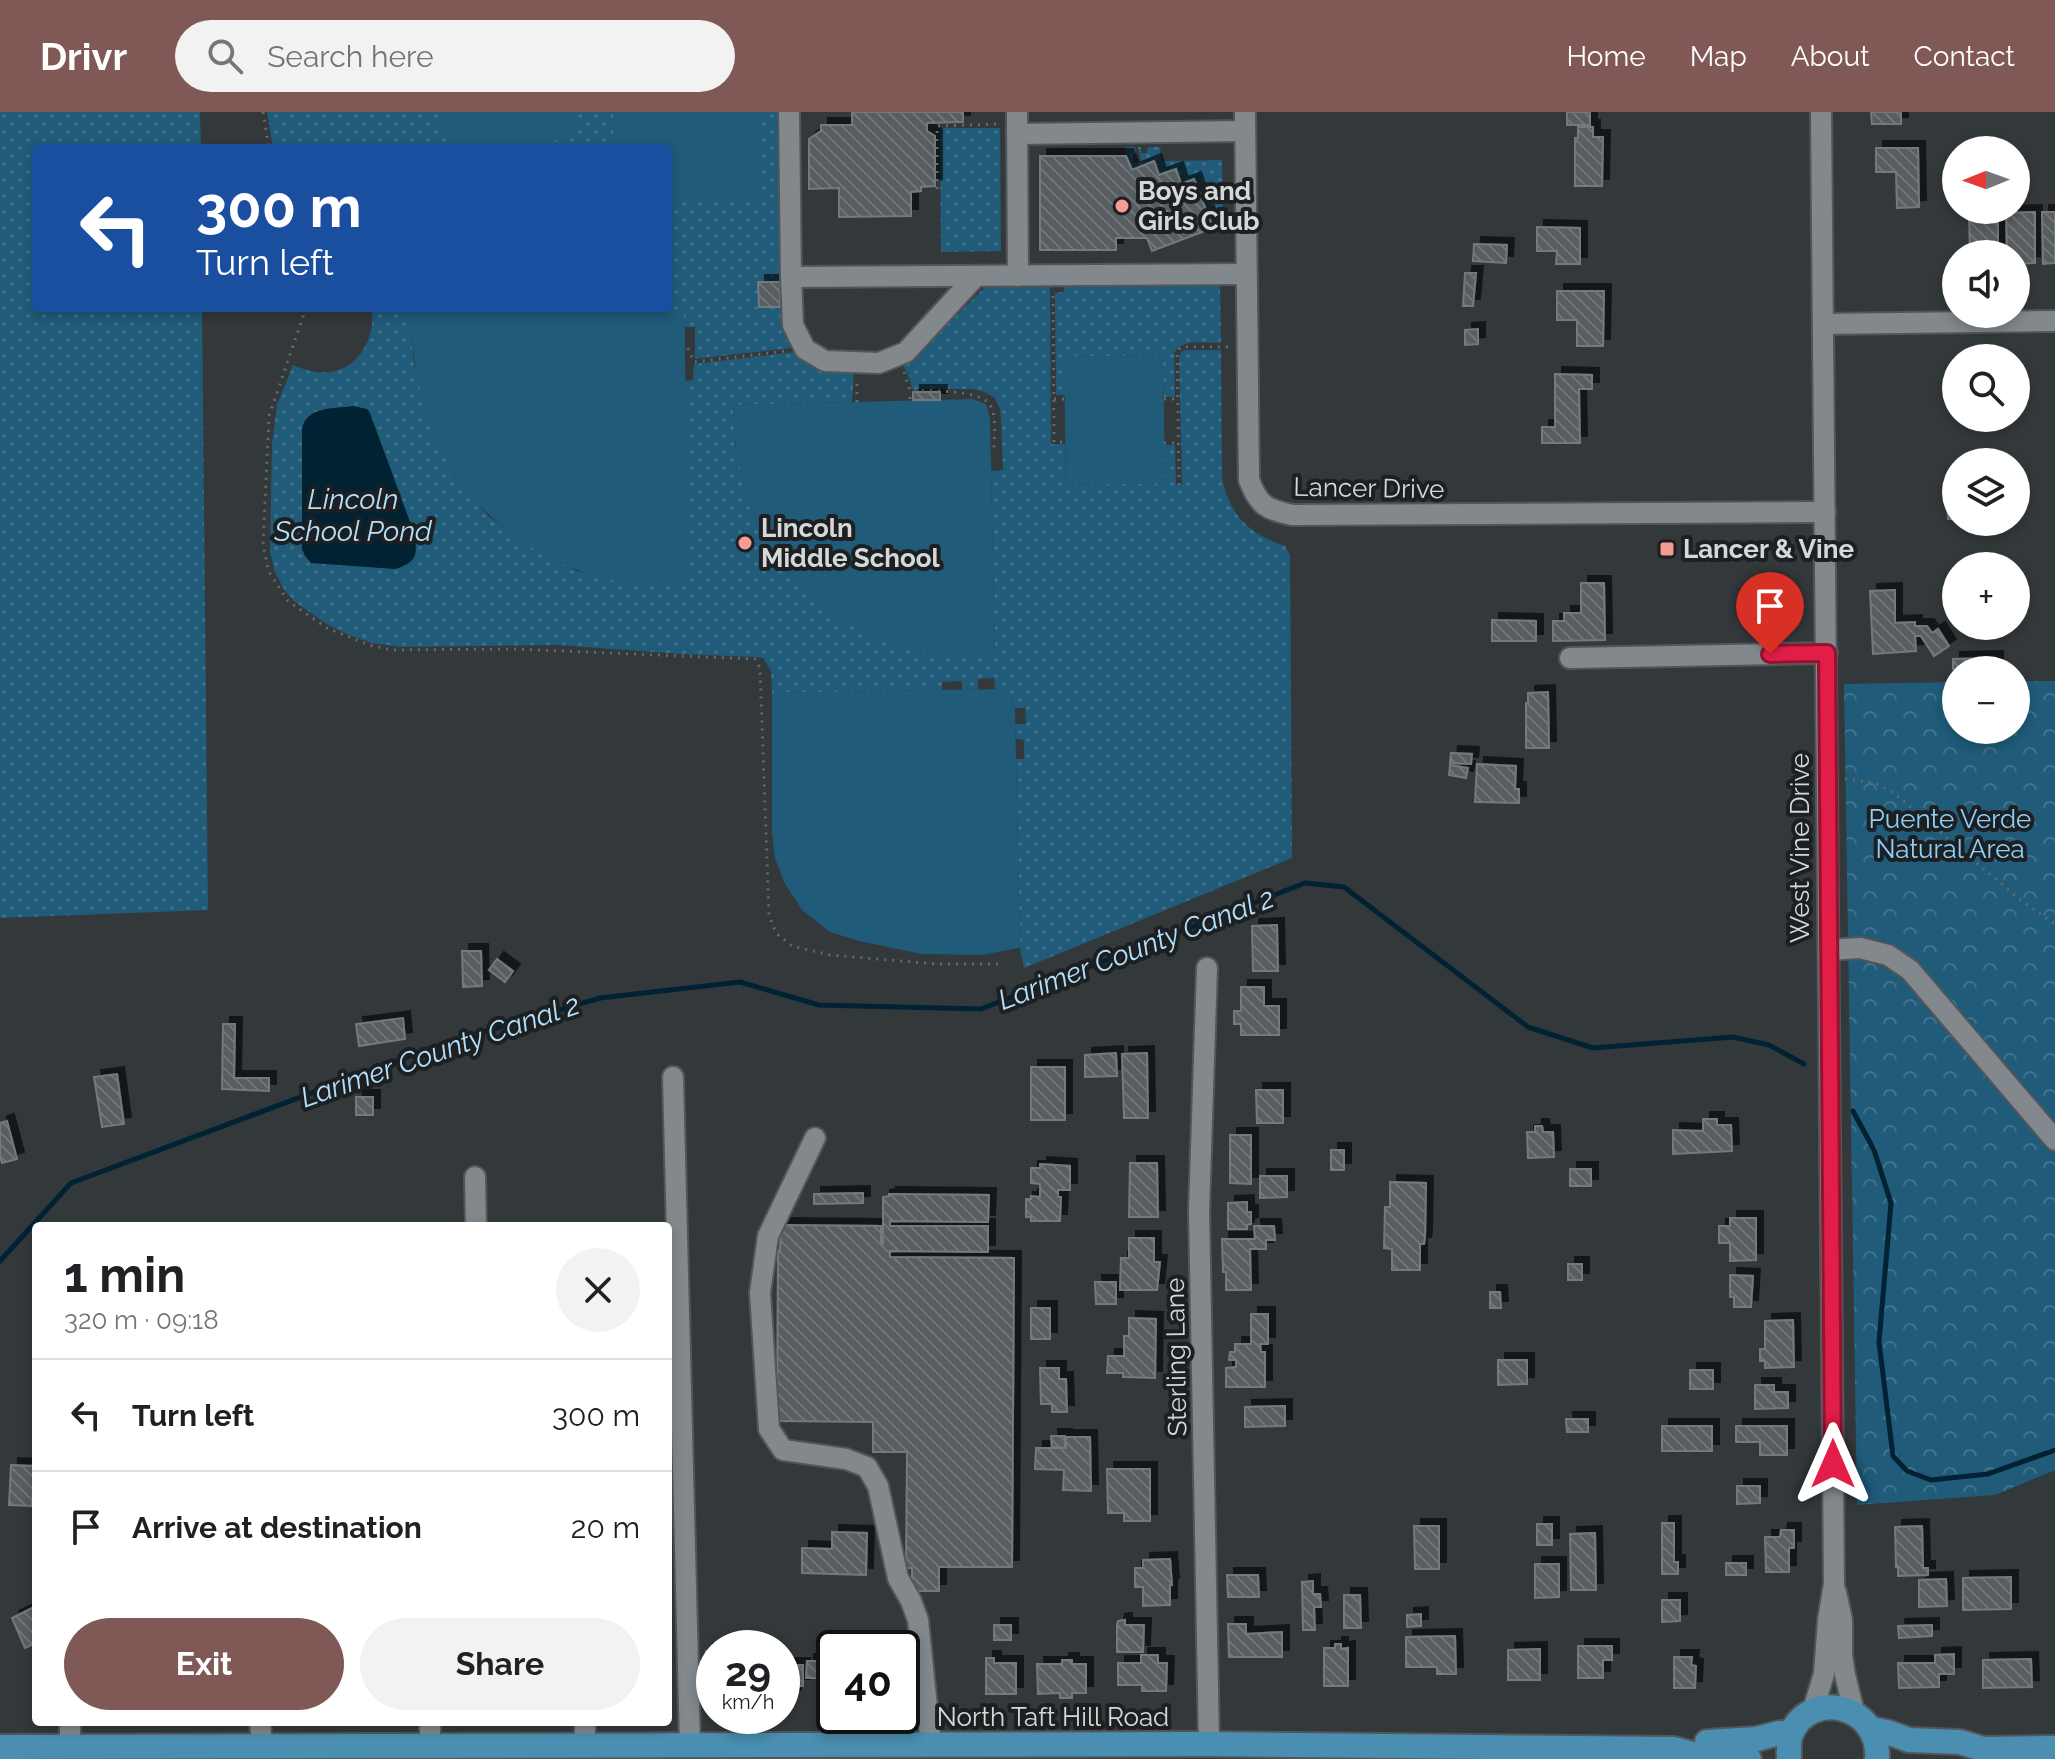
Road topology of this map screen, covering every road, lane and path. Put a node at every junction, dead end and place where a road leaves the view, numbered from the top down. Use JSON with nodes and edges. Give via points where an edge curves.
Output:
{"nodes":[{"id":1,"x":263,"y":112,"type":"edge"},
{"id":2,"x":789,"y":112,"type":"edge"},
{"id":3,"x":1821,"y":112,"type":"edge"},
{"id":4,"x":1245,"y":122,"type":"edge"},
{"id":5,"x":1012,"y":124,"type":"edge"},
{"id":6,"x":268,"y":144,"type":"edge"},
{"id":7,"x":937,"y":189,"type":"dead end"},
{"id":8,"x":1246,"y":274,"type":"junction"},
{"id":9,"x":976,"y":276,"type":"junction"},
{"id":10,"x":1018,"y":276,"type":"junction"},
{"id":11,"x":1053,"y":276,"type":"junction"},
{"id":12,"x":791,"y":277,"type":"junction"},
{"id":13,"x":305,"y":312,"type":"edge"},
{"id":14,"x":2055,"y":321,"type":"edge"},
{"id":15,"x":1823,"y":324,"type":"junction"},
{"id":16,"x":1247,"y":347,"type":"junction"},
{"id":17,"x":688,"y":348,"type":"dead end"},
{"id":18,"x":805,"y":349,"type":"junction"},
{"id":19,"x":896,"y":356,"type":"junction"},
{"id":20,"x":910,"y":391,"type":"junction"},
{"id":21,"x":910,"y":399,"type":"dead end"},
{"id":22,"x":1054,"y":399,"type":"junction"},
{"id":23,"x":1065,"y":399,"type":"dead end"},
{"id":24,"x":1164,"y":399,"type":"dead end"},
{"id":25,"x":1177,"y":399,"type":"junction"},
{"id":26,"x":1065,"y":442,"type":"dead end"},
{"id":27,"x":1164,"y":443,"type":"dead end"},
{"id":28,"x":1178,"y":443,"type":"junction"},
{"id":29,"x":994,"y":450,"type":"dead end"},
{"id":30,"x":1179,"y":485,"type":"dead end"},
{"id":31,"x":1825,"y":512,"type":"junction"},
{"id":32,"x":1827,"y":653,"type":"junction"},
{"id":33,"x":1570,"y":658,"type":"dead end"},
{"id":34,"x":1828,"y":778,"type":"junction"},
{"id":35,"x":2055,"y":924,"type":"edge"},
{"id":36,"x":1829,"y":950,"type":"junction"},
{"id":37,"x":998,"y":964,"type":"dead end"},
{"id":38,"x":1207,"y":968,"type":"dead end"},
{"id":39,"x":673,"y":1077,"type":"dead end"},
{"id":40,"x":815,"y":1138,"type":"dead end"},
{"id":41,"x":2055,"y":1140,"type":"edge"},
{"id":42,"x":475,"y":1177,"type":"dead end"},
{"id":43,"x":476,"y":1222,"type":"edge"},
{"id":44,"x":1834,"y":1584,"type":"junction"},
{"id":45,"x":1854,"y":1712,"type":"junction"},
{"id":46,"x":1812,"y":1713,"type":"junction"},
{"id":47,"x":70,"y":1726,"type":"edge"},
{"id":48,"x":260,"y":1726,"type":"edge"},
{"id":49,"x":1871,"y":1729,"type":"junction"},
{"id":50,"x":1791,"y":1733,"type":"junction"},
{"id":51,"x":430,"y":1734,"type":"edge"},
{"id":52,"x":585,"y":1734,"type":"edge"},
{"id":53,"x":1209,"y":1744,"type":"junction"},
{"id":54,"x":931,"y":1745,"type":"junction"},
{"id":55,"x":690,"y":1746,"type":"junction"},
{"id":56,"x":0,"y":1747,"type":"edge"},
{"id":57,"x":70,"y":1747,"type":"junction"},
{"id":58,"x":262,"y":1747,"type":"junction"},
{"id":59,"x":2055,"y":1748,"type":"edge"},
{"id":60,"x":1674,"y":1749,"type":"junction"},
{"id":61,"x":1983,"y":1749,"type":"junction"},
{"id":62,"x":559,"y":1752,"type":"edge"},
{"id":63,"x":1176,"y":1752,"type":"edge"},
{"id":64,"x":1749,"y":1759,"type":"edge"},
{"id":65,"x":1789,"y":1759,"type":"edge"},
{"id":66,"x":1877,"y":1759,"type":"edge"},
{"id":67,"x":1920,"y":1759,"type":"edge"}],
"edges":[{"from":1,"to":6,"type":"path"},
{"from":2,"to":12,"type":"street"},
{"from":3,"to":15,"type":"street","name":"West Vine Drive"},
{"from":4,"to":5,"type":"street"},
{"from":4,"to":8,"type":"street","name":"Lancer Drive"},
{"from":5,"to":7,"type":"path","via":[[937,126]]},
{"from":5,"to":10,"type":"street"},
{"from":8,"to":11,"type":"street"},
{"from":8,"to":16,"type":"street","name":"Lancer Drive"},
{"from":9,"to":10,"type":"street"},
{"from":9,"to":12,"type":"street"},
{"from":9,"to":19,"type":"street","via":[[906,352]]},
{"from":10,"to":11,"type":"street"},
{"from":11,"to":22,"type":"path"},
{"from":12,"to":18,"type":"street","via":[[793,325]]},
{"from":13,"to":37,"type":"path","via":[[269,416],[263,545],[269,572],[288,601],[327,628],[392,650],[514,649],[755,659],[760,668],[769,915],[776,933],[792,946],[830,955]]},
{"from":14,"to":15,"type":"street"},
{"from":15,"to":31,"type":"street","name":"West Vine Drive"},
{"from":16,"to":25,"type":"path","via":[[1180,348]]},
{"from":16,"to":31,"type":"street","name":"Lancer Drive","via":[[1249,480],[1255,496],[1272,511]]},
{"from":17,"to":18,"type":"path","via":[[694,362]]},
{"from":18,"to":19,"type":"street","via":[[825,361],[879,363]]},
{"from":19,"to":20,"type":"path"},
{"from":20,"to":21,"type":"path"},
{"from":20,"to":29,"type":"path","via":[[983,398],[994,420]]},
{"from":22,"to":23,"type":"path"},
{"from":22,"to":26,"type":"path","via":[[1054,442]]},
{"from":24,"to":25,"type":"path"},
{"from":25,"to":28,"type":"path"},
{"from":27,"to":28,"type":"path"},
{"from":28,"to":30,"type":"path"},
{"from":31,"to":32,"type":"street","name":"West Vine Drive"},
{"from":32,"to":33,"type":"street"},
{"from":32,"to":34,"type":"street","name":"West Vine Drive"},
{"from":34,"to":35,"type":"path","via":[[1875,783],[1894,793]]},
{"from":34,"to":36,"type":"street","name":"West Vine Drive"},
{"from":36,"to":41,"type":"street","via":[[1860,948],[1888,955],[1910,970]]},
{"from":36,"to":44,"type":"street","name":"West Vine Drive"},
{"from":38,"to":53,"type":"street","name":"Sterling Lane","via":[[1199,1211]]},
{"from":39,"to":55,"type":"street"},
{"from":40,"to":54,"type":"street","via":[[768,1236],[760,1293],[769,1429],[783,1450],[846,1459],[867,1467],[878,1486],[898,1578],[918,1620]]},
{"from":42,"to":43,"type":"street"},
{"from":44,"to":45,"type":"street","name":"West Vine Drive"},
{"from":44,"to":46,"type":"street","name":"West Vine Drive","via":[[1824,1674]]},
{"from":45,"to":46,"type":"main road","via":[[1831,1708]]},
{"from":45,"to":49,"type":"main road"},
{"from":46,"to":50,"type":"main road","name":"West Vine Drive"},
{"from":47,"to":57,"type":"street"},
{"from":48,"to":58,"type":"street"},
{"from":49,"to":61,"type":"main road","via":[[1909,1740],[1960,1742]]},
{"from":49,"to":66,"type":"main road"},
{"from":50,"to":60,"type":"main road","name":"North Taft Hill Road"},
{"from":50,"to":65,"type":"main road"},
{"from":51,"to":58,"type":"main road","name":"North Taft Hill Road"},
{"from":51,"to":62,"type":"main road","name":"North Taft Hill Road"},
{"from":52,"to":55,"type":"main road","name":"North Taft Hill Road"},
{"from":52,"to":62,"type":"main road","name":"North Taft Hill Road"},
{"from":53,"to":60,"type":"main road","name":"North Taft Hill Road"},
{"from":53,"to":63,"type":"main road","name":"North Taft Hill Road"},
{"from":54,"to":55,"type":"main road","name":"North Taft Hill Road"},
{"from":54,"to":63,"type":"main road","name":"North Taft Hill Road"},
{"from":56,"to":57,"type":"main road","name":"North Taft Hill Road"},
{"from":57,"to":58,"type":"main road","name":"North Taft Hill Road"},
{"from":59,"to":61,"type":"main road"},
{"from":60,"to":64,"type":"main road","name":"North Taft Hill Road"},
{"from":61,"to":67,"type":"main road"}]}
